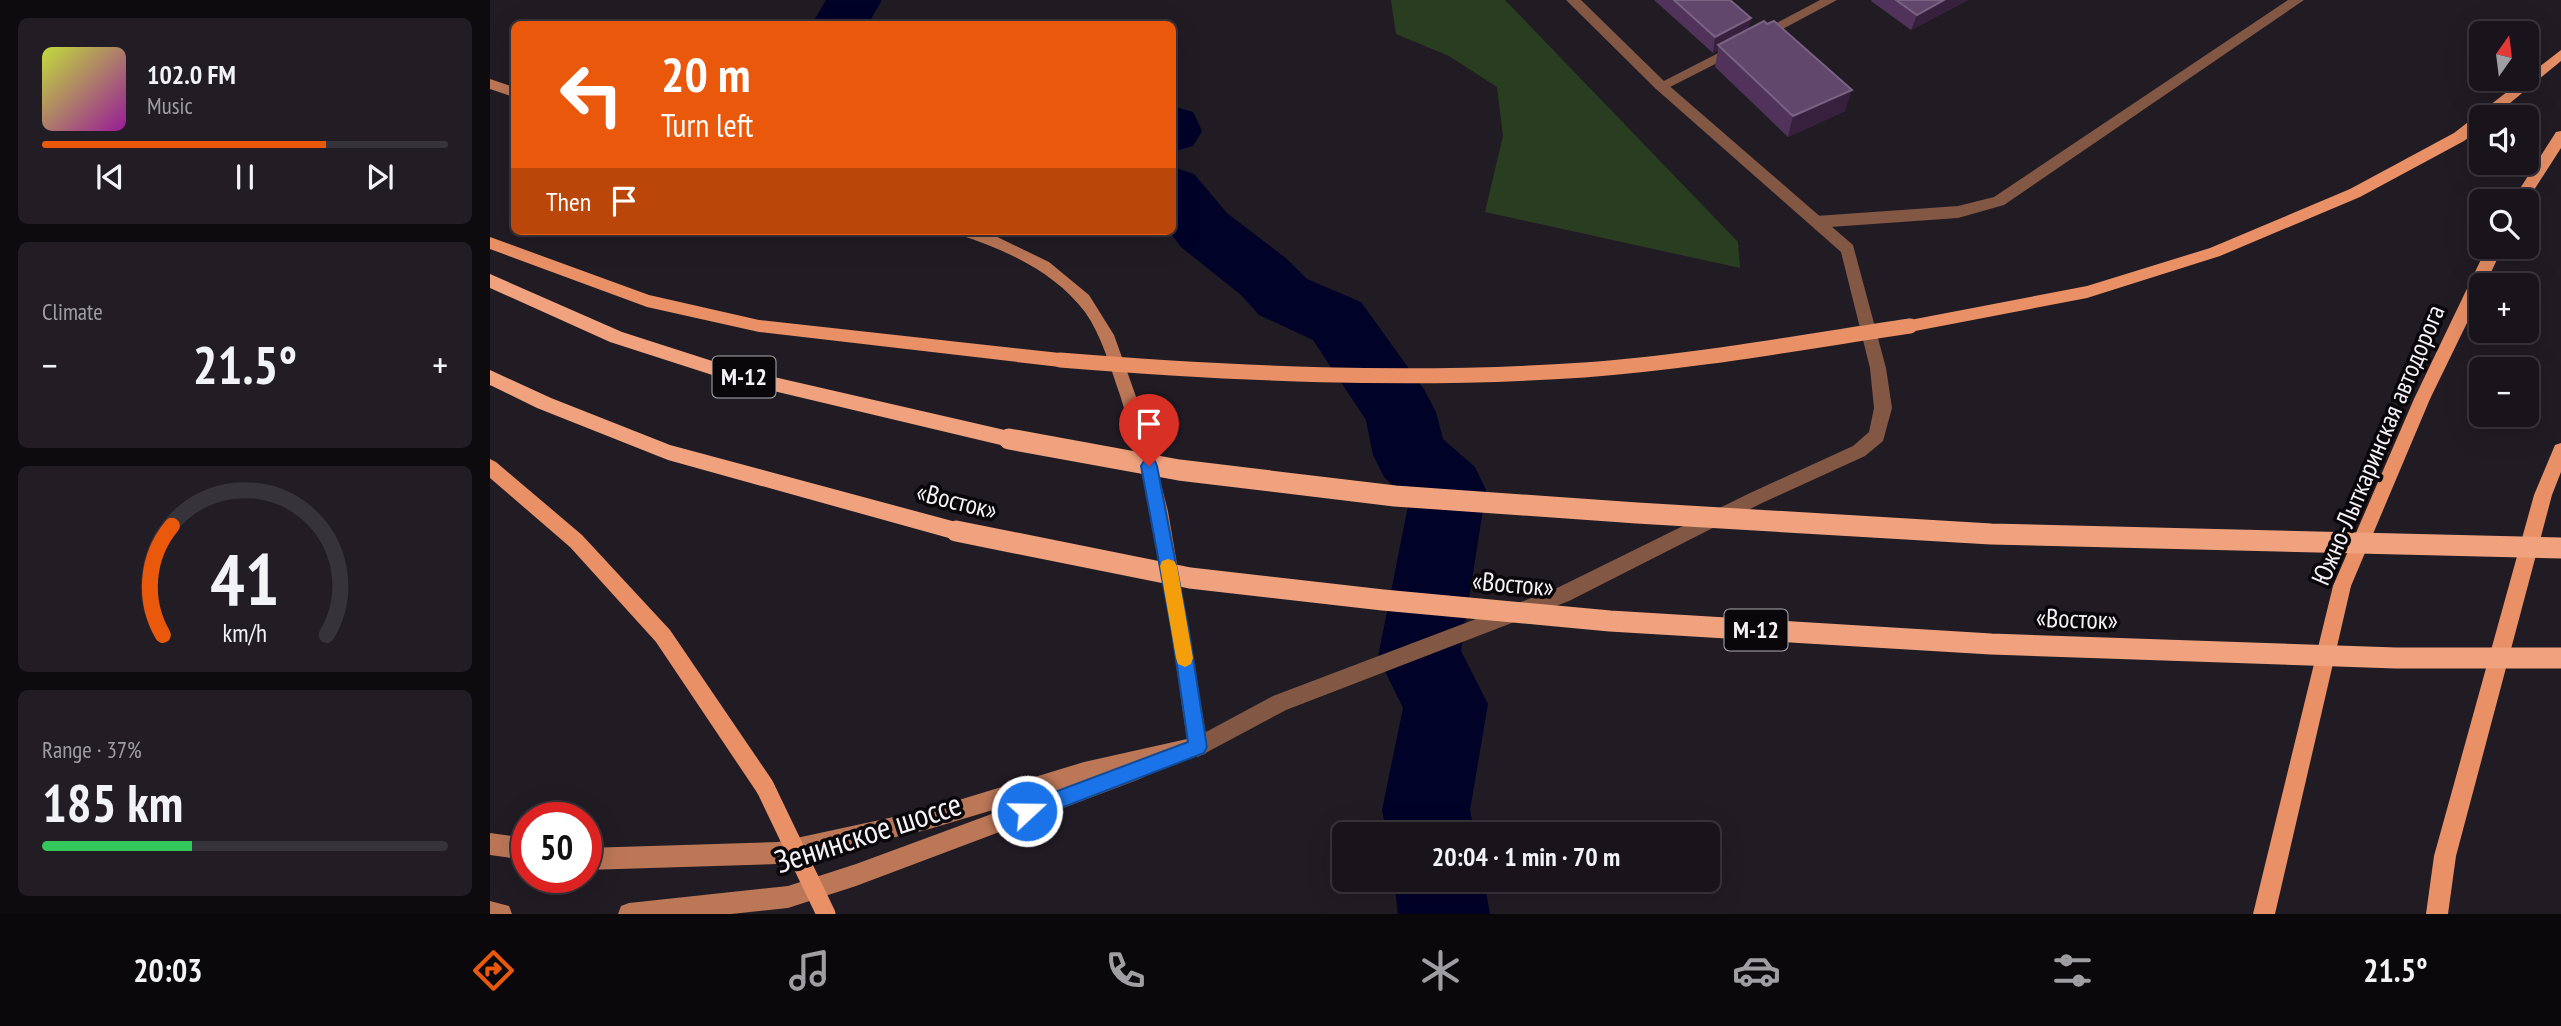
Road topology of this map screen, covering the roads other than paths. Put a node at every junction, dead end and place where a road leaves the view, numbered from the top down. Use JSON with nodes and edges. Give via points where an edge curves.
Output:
{"nodes":[{"id":1,"x":1573,"y":0,"type":"edge"},
{"id":2,"x":1830,"y":0,"type":"edge"},
{"id":3,"x":2297,"y":0,"type":"edge"},
{"id":4,"x":2561,"y":54,"type":"edge"},
{"id":5,"x":490,"y":84,"type":"edge"},
{"id":6,"x":1661,"y":86,"type":"junction"},
{"id":7,"x":511,"y":91,"type":"edge"},
{"id":8,"x":2499,"y":105,"type":"edge"},
{"id":9,"x":2469,"y":129,"type":"edge"},
{"id":10,"x":2561,"y":136,"type":"edge"},
{"id":11,"x":2527,"y":189,"type":"edge"},
{"id":12,"x":1816,"y":222,"type":"junction"},
{"id":13,"x":975,"y":235,"type":"edge"},
{"id":14,"x":490,"y":243,"type":"edge"},
{"id":15,"x":2489,"y":259,"type":"edge"},
{"id":16,"x":490,"y":281,"type":"edge"},
{"id":17,"x":490,"y":377,"type":"edge"},
{"id":18,"x":2561,"y":450,"type":"edge"},
{"id":19,"x":490,"y":467,"type":"edge"},
{"id":20,"x":2561,"y":548,"type":"edge"},
{"id":21,"x":2561,"y":659,"type":"edge"},
{"id":22,"x":1198,"y":747,"type":"junction"},
{"id":23,"x":490,"y":844,"type":"edge"},
{"id":24,"x":511,"y":847,"type":"edge"},
{"id":25,"x":602,"y":858,"type":"edge"},
{"id":26,"x":490,"y":912,"type":"edge"},
{"id":27,"x":501,"y":914,"type":"edge"},
{"id":28,"x":629,"y":914,"type":"edge"},
{"id":29,"x":826,"y":914,"type":"edge"},
{"id":30,"x":2264,"y":914,"type":"edge"},
{"id":31,"x":2437,"y":914,"type":"edge"}],
"edges":[{"from":1,"to":6,"type":"street"},
{"from":2,"to":6,"type":"street"},
{"from":3,"to":12,"type":"street","via":[[1999,201],[1958,212]]},
{"from":4,"to":8,"type":"main road"},
{"from":5,"to":7,"type":"main road"},
{"from":6,"to":12,"type":"street"},
{"from":9,"to":14,"type":"main road","bridge":true,"via":[[2355,193],[2215,251],[2087,292],[1910,326],[1586,370],[1463,376],[1210,373],[759,326],[647,301]]},
{"from":10,"to":11,"type":"main road"},
{"from":12,"to":22,"type":"street","bridge":true,"via":[[1847,249],[1878,368],[1883,408],[1877,436],[1859,451],[1562,595],[1280,703]]},
{"from":13,"to":22,"type":"main road","via":[[1041,262],[1084,300],[1109,341],[1149,466]]},
{"from":15,"to":30,"type":"main road","name":"Южно-Лыткаринская автодорога","via":[[2422,399],[2342,586]]},
{"from":16,"to":20,"type":"highway","number":"М-12","bridge":true,"via":[[616,337],[731,374],[1009,439],[1193,472],[1395,496],[1992,534]]},
{"from":17,"to":21,"type":"highway","name":"«Восток»","number":"М-12","bridge":true,"via":[[668,452],[957,531],[1190,578],[1610,621],[1991,644]]},
{"from":18,"to":31,"type":"main road","via":[[2543,495],[2445,856]]},
{"from":19,"to":29,"type":"main road","bridge":true,"via":[[576,541],[663,636],[765,787]]},
{"from":22,"to":25,"type":"main road","via":[[1084,772],[926,820],[778,853]]},
{"from":22,"to":28,"type":"main road","name":"Зенинское шоссе","via":[[788,897]]},
{"from":23,"to":24,"type":"main road"},
{"from":26,"to":27,"type":"main road"}]}
